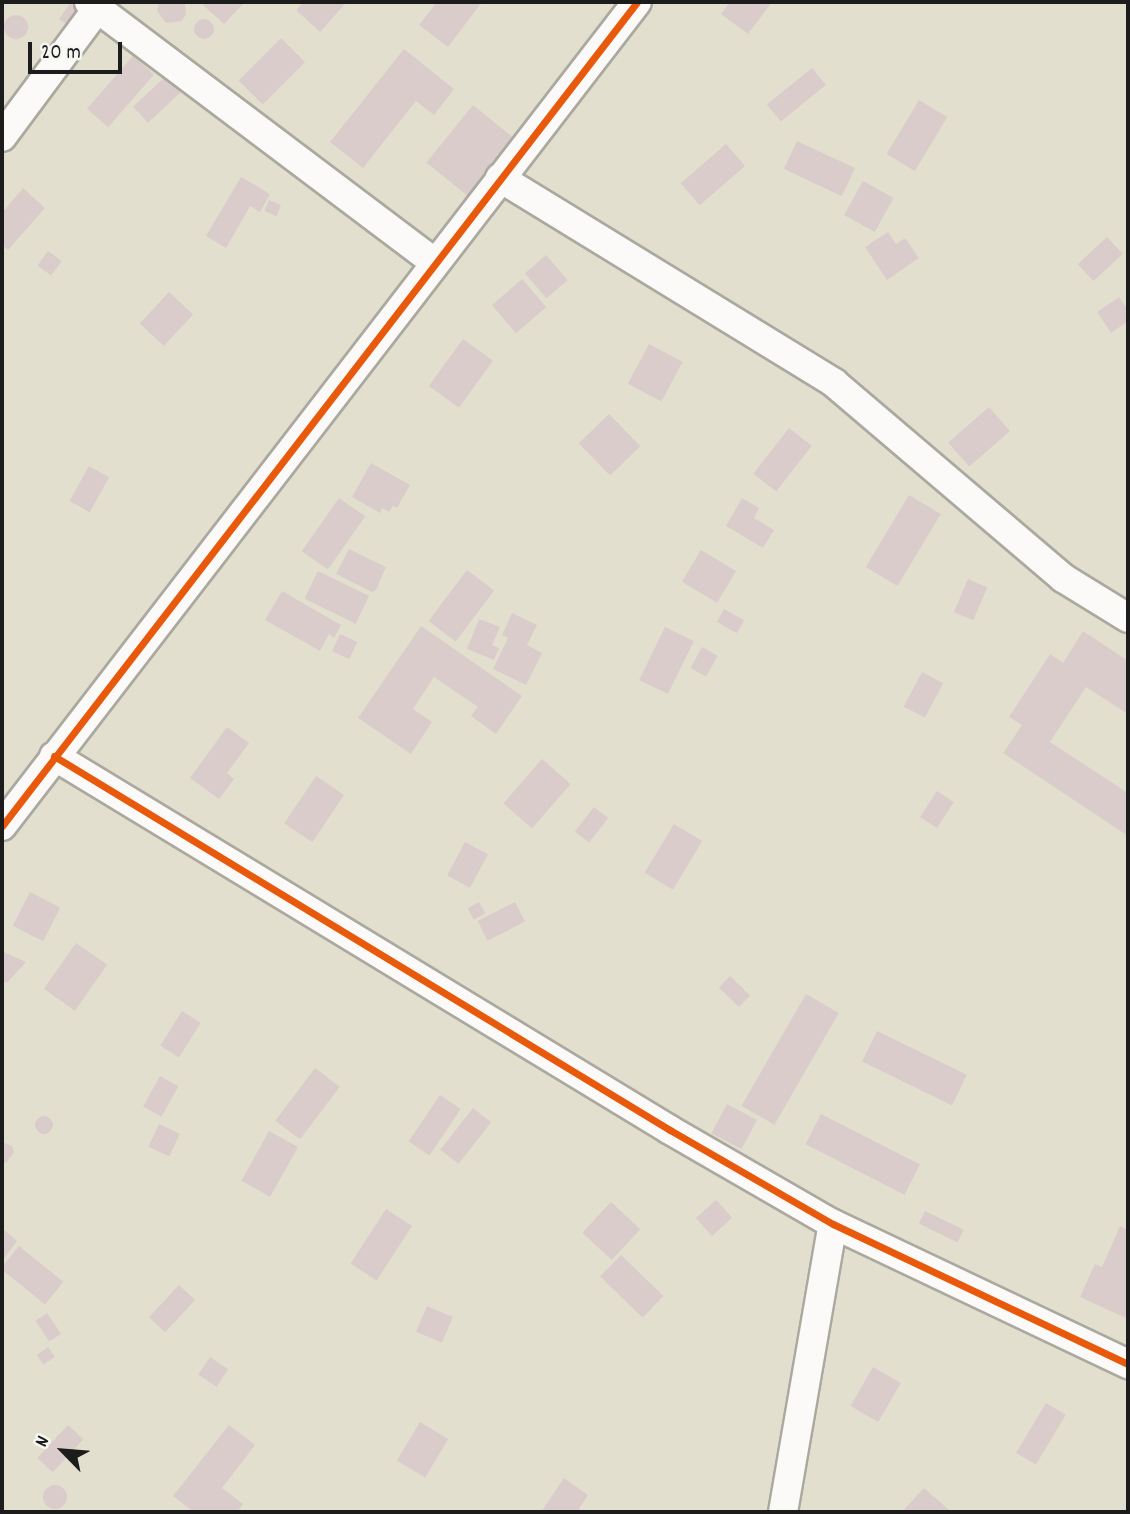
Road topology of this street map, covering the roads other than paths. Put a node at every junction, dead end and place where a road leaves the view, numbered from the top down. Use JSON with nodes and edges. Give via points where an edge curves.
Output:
{"nodes":[{"id":1,"x":637,"y":2,"type":"edge"},
{"id":2,"x":93,"y":5,"type":"edge"},
{"id":3,"x":2,"y":136,"type":"edge"},
{"id":4,"x":500,"y":178,"type":"junction"},
{"id":5,"x":435,"y":263,"type":"junction"},
{"id":6,"x":1128,"y":618,"type":"edge"},
{"id":7,"x":54,"y":757,"type":"junction"},
{"id":8,"x":2,"y":826,"type":"edge"},
{"id":9,"x":833,"y":1224,"type":"junction"},
{"id":10,"x":1128,"y":1364,"type":"edge"},
{"id":11,"x":783,"y":1512,"type":"edge"}],
"edges":[{"from":1,"to":4,"type":"street"},
{"from":2,"to":3,"type":"street"},
{"from":2,"to":5,"type":"street"},
{"from":4,"to":5,"type":"street"},
{"from":4,"to":6,"type":"street","via":[[834,383],[1063,578]]},
{"from":5,"to":7,"type":"street"},
{"from":7,"to":8,"type":"street"},
{"from":7,"to":9,"type":"street"},
{"from":9,"to":10,"type":"street"},
{"from":9,"to":11,"type":"street"}]}
